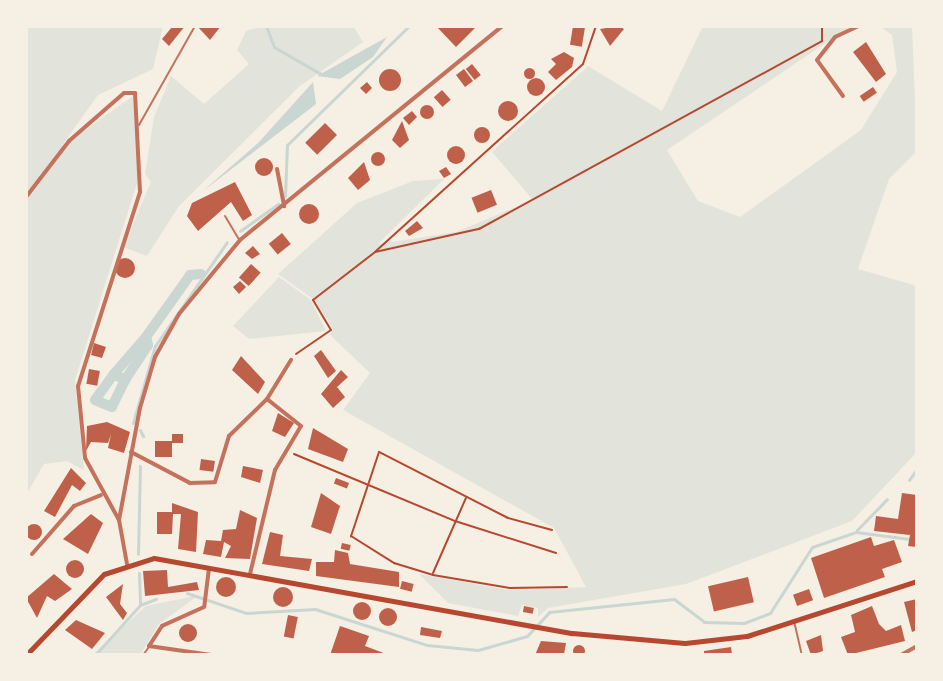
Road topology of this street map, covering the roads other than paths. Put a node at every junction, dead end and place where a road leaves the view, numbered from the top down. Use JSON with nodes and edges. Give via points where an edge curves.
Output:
{"nodes":[{"id":1,"x":195,"y":26,"type":"edge"},
{"id":2,"x":502,"y":26,"type":"edge"},
{"id":3,"x":859,"y":26,"type":"edge"},
{"id":4,"x":843,"y":96,"type":"dead end"},
{"id":5,"x":139,"y":125,"type":"junction"},
{"id":6,"x":277,"y":169,"type":"dead end"},
{"id":7,"x":26,"y":197,"type":"edge"},
{"id":8,"x":284,"y":206,"type":"junction"},
{"id":9,"x":225,"y":216,"type":"dead end"},
{"id":10,"x":240,"y":240,"type":"junction"},
{"id":11,"x":291,"y":360,"type":"road end"},
{"id":12,"x":267,"y":399,"type":"junction"},
{"id":13,"x":131,"y":452,"type":"junction"},
{"id":14,"x":101,"y":495,"type":"junction"},
{"id":15,"x":119,"y":520,"type":"junction"},
{"id":16,"x":32,"y":554,"type":"dead end"},
{"id":17,"x":127,"y":564,"type":"junction"},
{"id":18,"x":210,"y":566,"type":"junction"},
{"id":19,"x":250,"y":574,"type":"junction"},
{"id":20,"x":917,"y":581,"type":"edge"},
{"id":21,"x":794,"y":621,"type":"junction"},
{"id":22,"x":149,"y":646,"type":"junction"},
{"id":23,"x":917,"y":646,"type":"edge"},
{"id":24,"x":26,"y":655,"type":"edge"},
{"id":25,"x":143,"y":655,"type":"edge"},
{"id":26,"x":211,"y":655,"type":"edge"},
{"id":27,"x":802,"y":655,"type":"edge"},
{"id":28,"x":901,"y":655,"type":"edge"}],
"edges":[{"from":1,"to":5,"type":"lane"},
{"from":2,"to":8,"type":"street"},
{"from":3,"to":4,"type":"street","via":[[835,37],[817,60]]},
{"from":5,"to":7,"type":"street","via":[[137,98],[124,93],[51,159]]},
{"from":5,"to":14,"type":"street","via":[[140,192],[78,386],[85,458]]},
{"from":6,"to":8,"type":"street"},
{"from":8,"to":10,"type":"street"},
{"from":9,"to":10,"type":"lane"},
{"from":10,"to":13,"type":"street","via":[[161,345]]},
{"from":11,"to":12,"type":"street"},
{"from":12,"to":13,"type":"street","via":[[229,436],[215,482],[190,483]]},
{"from":12,"to":19,"type":"street","via":[[299,419],[265,500]]},
{"from":13,"to":15,"type":"street"},
{"from":14,"to":15,"type":"street"},
{"from":14,"to":16,"type":"street","via":[[74,506]]},
{"from":15,"to":17,"type":"street"},
{"from":17,"to":18,"type":"main road","via":[[154,558]]},
{"from":17,"to":24,"type":"main road","via":[[84,592]]},
{"from":18,"to":19,"type":"main road"},
{"from":18,"to":22,"type":"street","via":[[204,607],[162,626]]},
{"from":19,"to":21,"type":"main road","via":[[541,628],[685,643],[747,636]]},
{"from":20,"to":21,"type":"main road"},
{"from":21,"to":27,"type":"lane"},
{"from":22,"to":25,"type":"lane"},
{"from":22,"to":26,"type":"street"},
{"from":23,"to":28,"type":"street"}]}
